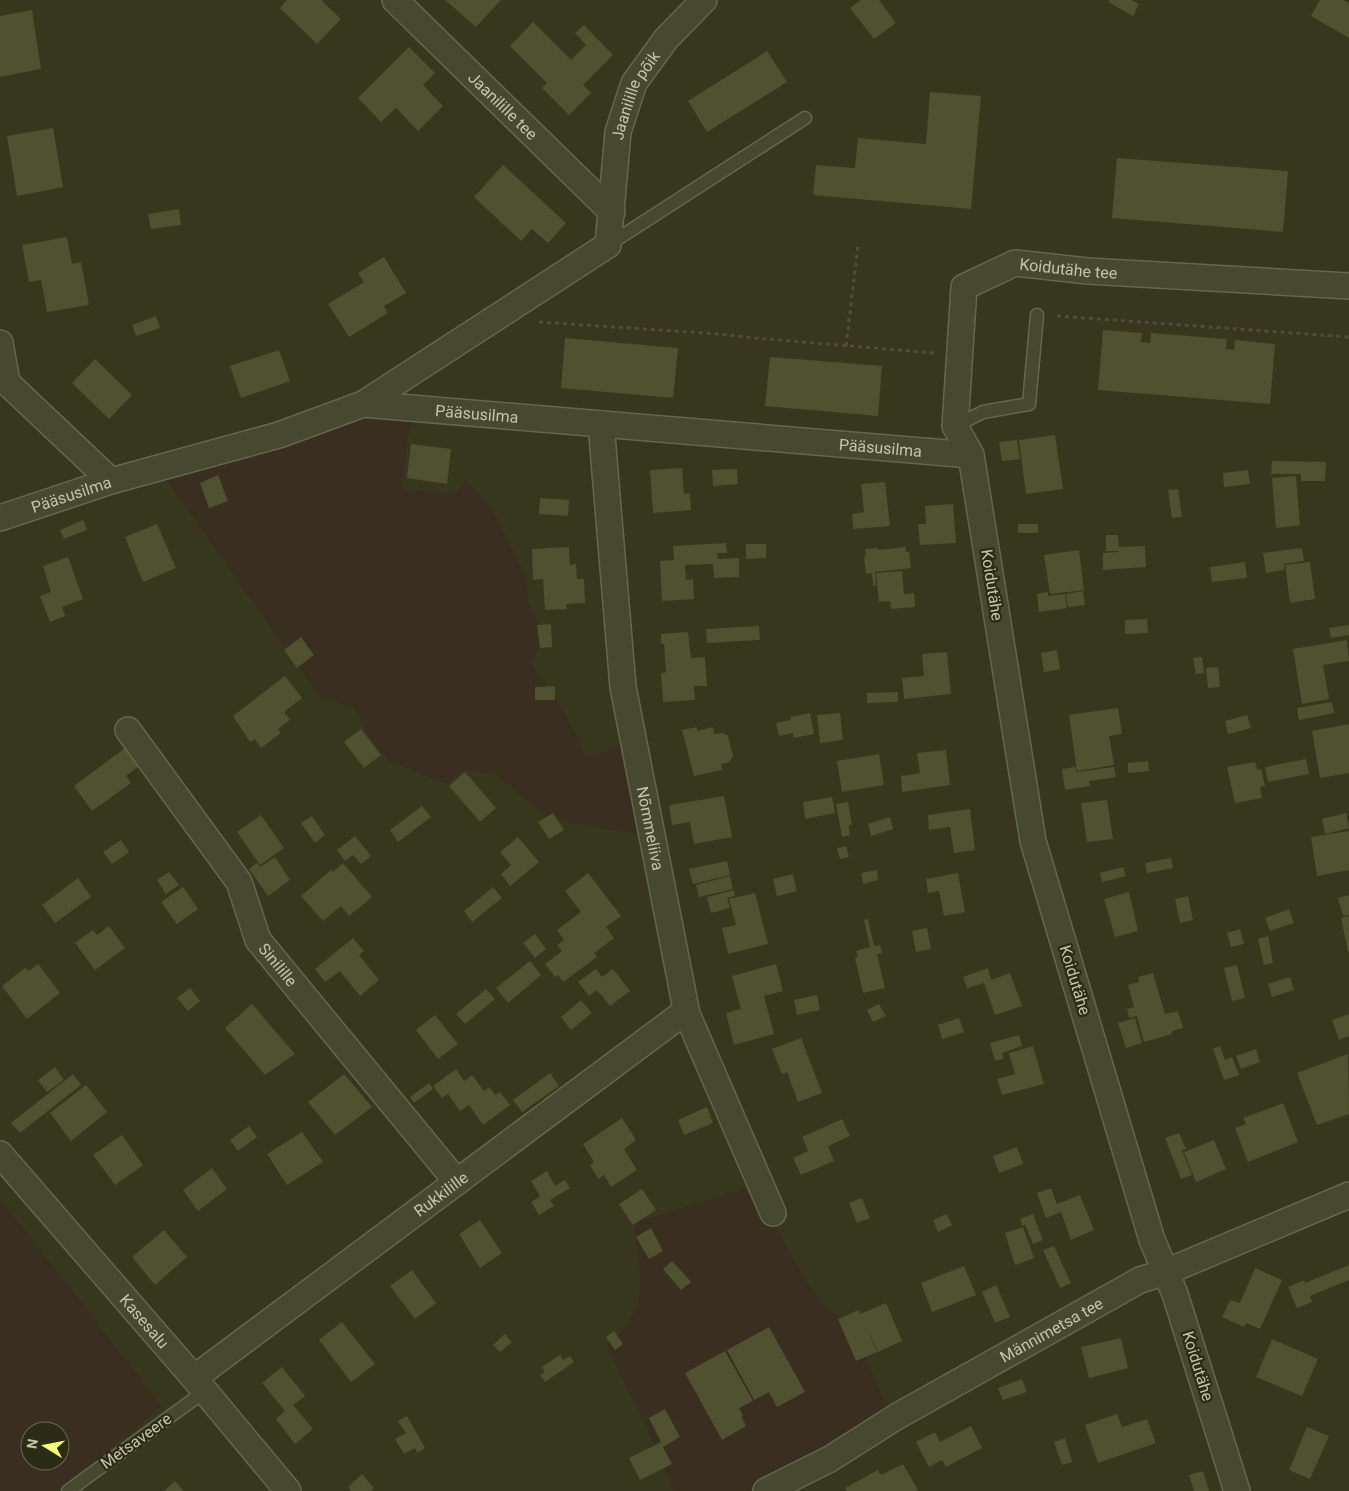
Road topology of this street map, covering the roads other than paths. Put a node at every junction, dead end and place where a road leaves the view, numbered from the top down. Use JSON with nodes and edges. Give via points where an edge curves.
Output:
{"nodes":[{"id":1,"x":395,"y":0,"type":"edge"},
{"id":2,"x":704,"y":0,"type":"edge"},
{"id":3,"x":805,"y":118,"type":"dead end"},
{"id":4,"x":612,"y":212,"type":"junction"},
{"id":5,"x":608,"y":245,"type":"junction"},
{"id":6,"x":1349,"y":286,"type":"edge"},
{"id":7,"x":1037,"y":315,"type":"road end"},
{"id":8,"x":0,"y":343,"type":"edge"},
{"id":9,"x":3,"y":379,"type":"edge"},
{"id":10,"x":363,"y":404,"type":"junction"},
{"id":11,"x":601,"y":424,"type":"junction"},
{"id":12,"x":955,"y":426,"type":"junction"},
{"id":13,"x":971,"y":455,"type":"junction"},
{"id":14,"x":111,"y":481,"type":"junction"},
{"id":15,"x":0,"y":518,"type":"edge"},
{"id":16,"x":128,"y":730,"type":"dead end"},
{"id":17,"x":686,"y":1011,"type":"junction"},
{"id":18,"x":0,"y":1154,"type":"edge"},
{"id":19,"x":457,"y":1182,"type":"junction"},
{"id":20,"x":1349,"y":1195,"type":"edge"},
{"id":21,"x":773,"y":1213,"type":"dead end"},
{"id":22,"x":1166,"y":1272,"type":"junction"},
{"id":23,"x":199,"y":1385,"type":"junction"},
{"id":24,"x":68,"y":1491,"type":"edge"},
{"id":25,"x":288,"y":1491,"type":"edge"},
{"id":26,"x":766,"y":1491,"type":"edge"},
{"id":27,"x":1237,"y":1491,"type":"edge"}],
"edges":[{"from":1,"to":4,"type":"street","name":"Jaanilille tee"},
{"from":2,"to":4,"type":"street","name":"Jaanilille põik","via":[[666,39],[634,84],[618,132]]},
{"from":3,"to":5,"type":"lane"},
{"from":4,"to":5,"type":"street","name":"Jaanilille põik"},
{"from":5,"to":10,"type":"street"},
{"from":6,"to":12,"type":"street","name":"Koidutähe tee","via":[[1088,271],[1015,263],[964,287]]},
{"from":7,"to":12,"type":"lane","via":[[1029,404],[983,412]]},
{"from":8,"to":9,"type":"street"},
{"from":9,"to":14,"type":"street"},
{"from":10,"to":11,"type":"street","name":"Pääsusilma"},
{"from":10,"to":14,"type":"street","name":"Pääsusilma","via":[[279,435]]},
{"from":11,"to":13,"type":"street","name":"Pääsusilma"},
{"from":11,"to":17,"type":"street","name":"Nõmmeliiva","via":[[622,686]]},
{"from":12,"to":13,"type":"street"},
{"from":13,"to":22,"type":"street","name":"Koidutähe","via":[[1033,841],[1152,1240]]},
{"from":14,"to":15,"type":"street","name":"Pääsusilma"},
{"from":16,"to":19,"type":"street","name":"Sinilille","via":[[238,882],[258,940]]},
{"from":17,"to":19,"type":"street","name":"Rukkilille"},
{"from":17,"to":21,"type":"street","name":"Nõmmeliiva"},
{"from":18,"to":23,"type":"street","name":"Kasesalu"},
{"from":19,"to":23,"type":"street","name":"Rukkilille"},
{"from":20,"to":22,"type":"street","name":"Männimetsa tee"},
{"from":22,"to":26,"type":"street","name":"Männimetsa tee","via":[[1140,1280],[896,1417],[830,1459]]},
{"from":22,"to":27,"type":"street","name":"Koidutähe"},
{"from":23,"to":24,"type":"lane","name":"Metsaveere"},
{"from":23,"to":25,"type":"street","name":"Kasesalu"}]}
